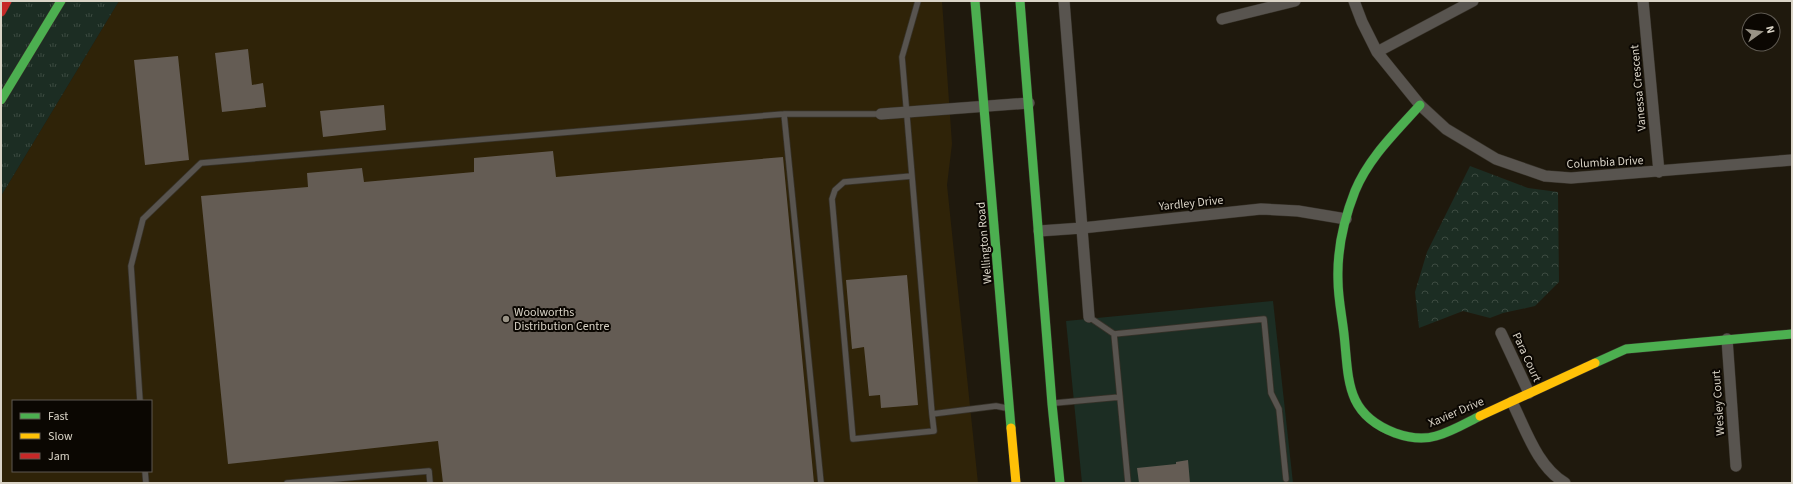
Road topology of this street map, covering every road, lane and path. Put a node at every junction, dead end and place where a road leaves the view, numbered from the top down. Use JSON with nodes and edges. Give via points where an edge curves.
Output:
{"nodes":[{"id":1,"x":8,"y":1,"type":"edge"},
{"id":2,"x":61,"y":1,"type":"edge"},
{"id":3,"x":918,"y":1,"type":"edge"},
{"id":4,"x":975,"y":1,"type":"edge"},
{"id":5,"x":1020,"y":1,"type":"edge"},
{"id":6,"x":1064,"y":1,"type":"edge"},
{"id":7,"x":1295,"y":1,"type":"edge"},
{"id":8,"x":1354,"y":1,"type":"edge"},
{"id":9,"x":1473,"y":1,"type":"edge"},
{"id":10,"x":1642,"y":1,"type":"edge"},
{"id":11,"x":1,"y":12,"type":"edge"},
{"id":12,"x":1222,"y":19,"type":"dead end"},
{"id":13,"x":1377,"y":52,"type":"junction"},
{"id":14,"x":1,"y":100,"type":"edge"},
{"id":15,"x":1029,"y":103,"type":"junction"},
{"id":16,"x":1420,"y":105,"type":"junction"},
{"id":17,"x":984,"y":106,"type":"junction"},
{"id":18,"x":906,"y":111,"type":"junction"},
{"id":19,"x":784,"y":114,"type":"junction"},
{"id":20,"x":880,"y":114,"type":"joint"},
{"id":21,"x":1792,"y":160,"type":"edge"},
{"id":22,"x":1659,"y":172,"type":"junction"},
{"id":23,"x":912,"y":176,"type":"junction"},
{"id":24,"x":1346,"y":219,"type":"junction"},
{"id":25,"x":1082,"y":228,"type":"junction"},
{"id":26,"x":1039,"y":231,"type":"junction"},
{"id":27,"x":1089,"y":317,"type":"joint"},
{"id":28,"x":1501,"y":332,"type":"dead end"},
{"id":29,"x":1114,"y":334,"type":"junction"},
{"id":30,"x":1792,"y":334,"type":"edge"},
{"id":31,"x":1726,"y":339,"type":"junction"},
{"id":32,"x":1529,"y":392,"type":"junction"},
{"id":33,"x":1120,"y":397,"type":"junction"},
{"id":34,"x":140,"y":400,"type":"edge"},
{"id":35,"x":1512,"y":402,"type":"junction"},
{"id":36,"x":1052,"y":404,"type":"junction"},
{"id":37,"x":1011,"y":410,"type":"junction"},
{"id":38,"x":932,"y":414,"type":"junction"},
{"id":39,"x":1736,"y":466,"type":"dead end"},
{"id":40,"x":145,"y":472,"type":"edge"},
{"id":41,"x":1286,"y":479,"type":"dead end"},
{"id":42,"x":146,"y":483,"type":"edge"},
{"id":43,"x":288,"y":483,"type":"edge"},
{"id":44,"x":430,"y":483,"type":"edge"},
{"id":45,"x":821,"y":483,"type":"edge"},
{"id":46,"x":1016,"y":483,"type":"edge"},
{"id":47,"x":1060,"y":483,"type":"edge"},
{"id":48,"x":1128,"y":483,"type":"edge"},
{"id":49,"x":1565,"y":483,"type":"edge"}],
"edges":[{"from":1,"to":11,"type":"main road"},
{"from":2,"to":14,"type":"main road"},
{"from":3,"to":18,"type":"lane","via":[[902,57]]},
{"from":4,"to":17,"type":"main road","name":"Wellington Road"},
{"from":5,"to":15,"type":"main road"},
{"from":6,"to":25,"type":"street"},
{"from":7,"to":12,"type":"street"},
{"from":8,"to":13,"type":"street","name":"Columbia Drive"},
{"from":9,"to":13,"type":"street"},
{"from":10,"to":22,"type":"street","name":"Vanessa Crescent"},
{"from":13,"to":16,"type":"street","name":"Columbia Drive"},
{"from":15,"to":17,"type":"street"},
{"from":15,"to":26,"type":"main road"},
{"from":16,"to":22,"type":"street","name":"Columbia Drive","via":[[1446,129],[1470,145],[1496,159],[1545,176],[1571,178]]},
{"from":16,"to":24,"type":"main road","name":"Xavier Drive","via":[[1373,158],[1360,181]]},
{"from":17,"to":18,"type":"street"},
{"from":17,"to":37,"type":"main road","name":"Wellington Road"},
{"from":18,"to":20,"type":"street"},
{"from":18,"to":23,"type":"lane"},
{"from":19,"to":20,"type":"lane"},
{"from":19,"to":34,"type":"lane","via":[[201,163],[143,219],[131,266]]},
{"from":19,"to":45,"type":"lane"},
{"from":21,"to":22,"type":"street","name":"Columbia Drive"},
{"from":23,"to":38,"type":"lane"},
{"from":23,"to":38,"type":"lane","via":[[844,182],[835,190],[832,199],[853,440],[934,431]]},
{"from":24,"to":25,"type":"street","name":"Yardley Drive","via":[[1261,208]]},
{"from":24,"to":35,"type":"main road","name":"Xavier Drive","via":[[1338,279],[1348,372],[1354,397],[1365,416],[1397,434],[1419,439],[1437,436]]},
{"from":25,"to":26,"type":"street","name":"Yardley Drive"},
{"from":25,"to":27,"type":"street"},
{"from":26,"to":36,"type":"main road"},
{"from":27,"to":29,"type":"lane"},
{"from":28,"to":32,"type":"street","name":"Para Court"},
{"from":29,"to":33,"type":"lane"},
{"from":29,"to":41,"type":"lane","via":[[1264,319],[1271,393],[1279,409]]},
{"from":30,"to":31,"type":"main road","name":"Xavier Drive"},
{"from":31,"to":32,"type":"main road","name":"Xavier Drive","via":[[1626,350]]},
{"from":31,"to":39,"type":"street","name":"Wesley Court"},
{"from":32,"to":35,"type":"main road","name":"Xavier Drive"},
{"from":33,"to":36,"type":"lane"},
{"from":33,"to":48,"type":"lane"},
{"from":35,"to":49,"type":"street","via":[[1542,463]]},
{"from":36,"to":47,"type":"main road"},
{"from":37,"to":38,"type":"lane","via":[[996,406]]},
{"from":37,"to":46,"type":"main road","name":"Wellington Road"},
{"from":40,"to":42,"type":"lane"},
{"from":43,"to":44,"type":"lane","via":[[429,471]]}]}
